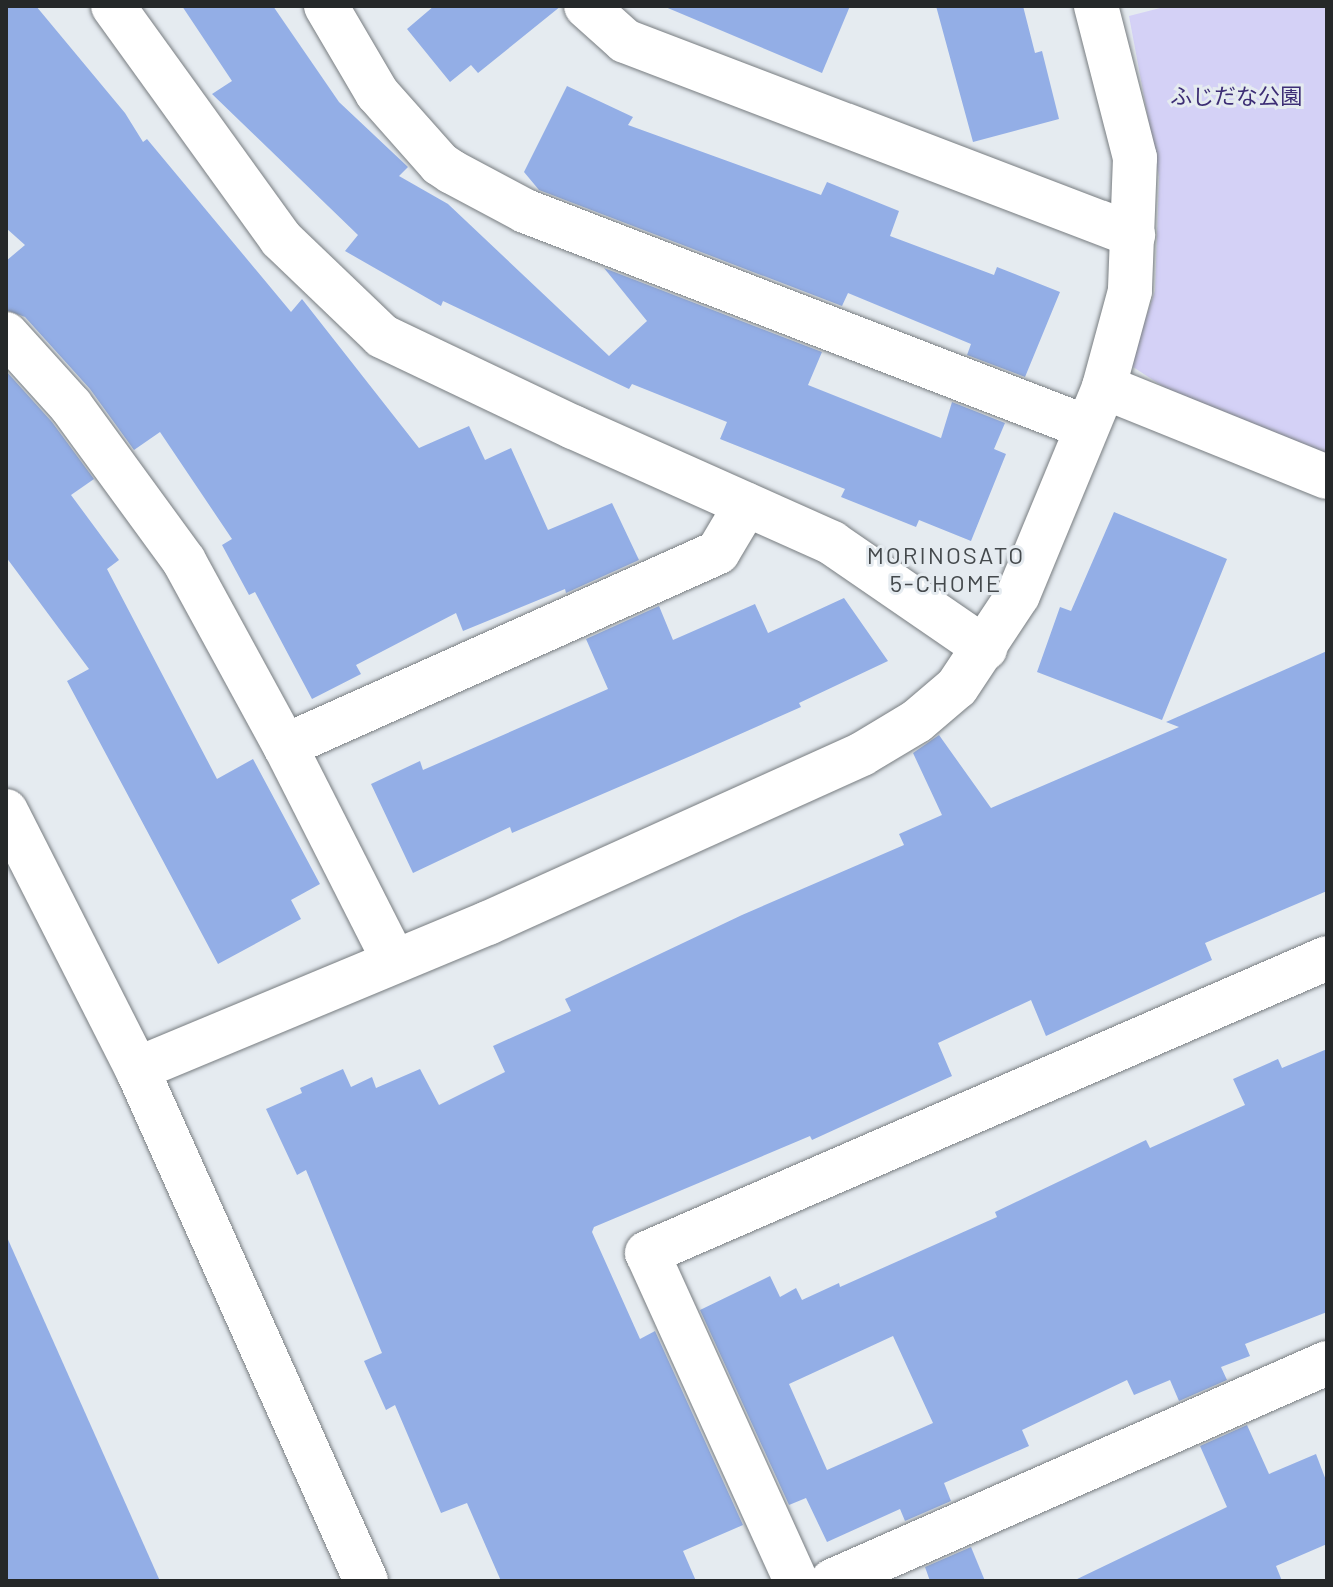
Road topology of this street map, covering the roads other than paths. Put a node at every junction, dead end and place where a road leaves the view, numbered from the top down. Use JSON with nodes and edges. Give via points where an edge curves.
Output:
{"nodes":[{"id":1,"x":113,"y":6,"type":"edge"},
{"id":2,"x":326,"y":6,"type":"edge"},
{"id":3,"x":586,"y":6,"type":"edge"},
{"id":4,"x":1096,"y":6,"type":"edge"},
{"id":5,"x":1133,"y":235,"type":"junction"},
{"id":6,"x":6,"y":334,"type":"edge"},
{"id":7,"x":1104,"y":387,"type":"junction"},
{"id":8,"x":1086,"y":427,"type":"junction"},
{"id":9,"x":1327,"y":477,"type":"edge"},
{"id":10,"x":746,"y":505,"type":"junction"},
{"id":11,"x":985,"y":648,"type":"junction"},
{"id":12,"x":285,"y":746,"type":"junction"},
{"id":13,"x":6,"y":811,"type":"edge"},
{"id":14,"x":1327,"y":958,"type":"edge"},
{"id":15,"x":394,"y":961,"type":"junction"},
{"id":16,"x":137,"y":1069,"type":"junction"},
{"id":17,"x":1327,"y":1363,"type":"edge"},
{"id":18,"x":366,"y":1581,"type":"edge"},
{"id":19,"x":796,"y":1581,"type":"edge"},
{"id":20,"x":832,"y":1581,"type":"edge"}],
"edges":[{"from":1,"to":10,"type":"street","via":[[281,239],[382,336]]},
{"from":2,"to":8,"type":"street","via":[[377,93],[452,172],[525,211]]},
{"from":3,"to":5,"type":"street","via":[[625,41]]},
{"from":4,"to":5,"type":"street","via":[[1135,158]]},
{"from":5,"to":7,"type":"street","via":[[1130,291]]},
{"from":6,"to":12,"type":"street","via":[[71,406],[184,561]]},
{"from":7,"to":8,"type":"street"},
{"from":7,"to":9,"type":"street"},
{"from":8,"to":11,"type":"street","via":[[1018,595]]},
{"from":10,"to":11,"type":"street","via":[[832,543]]},
{"from":10,"to":12,"type":"street","via":[[718,552]]},
{"from":11,"to":15,"type":"street","via":[[957,687],[917,721],[862,754]]},
{"from":12,"to":15,"type":"street"},
{"from":13,"to":16,"type":"street"},
{"from":14,"to":19,"type":"street","via":[[647,1253]]},
{"from":15,"to":16,"type":"street"},
{"from":16,"to":18,"type":"street"},
{"from":17,"to":20,"type":"street"}]}
